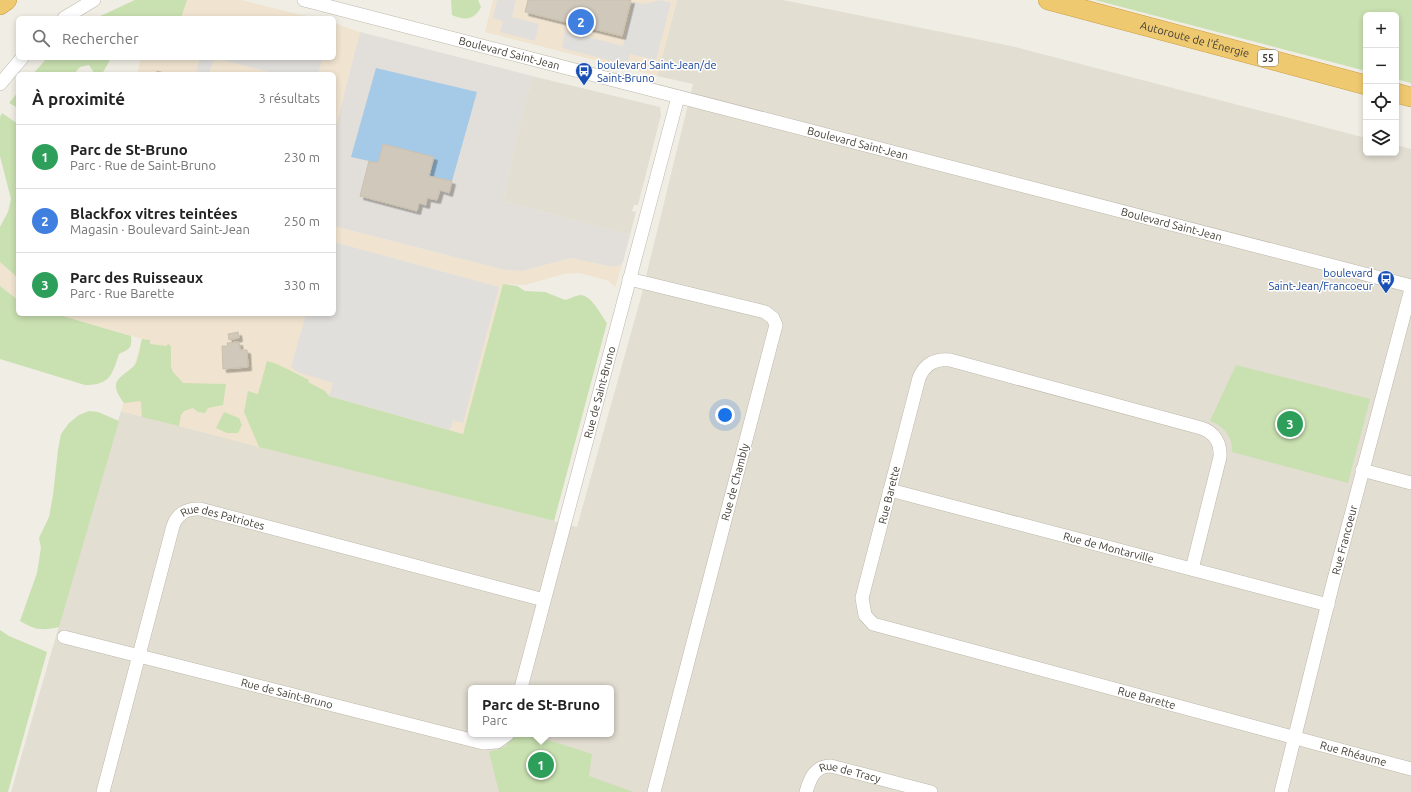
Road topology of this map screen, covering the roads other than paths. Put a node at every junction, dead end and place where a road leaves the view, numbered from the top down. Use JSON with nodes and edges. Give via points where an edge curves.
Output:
{"nodes":[{"id":1,"x":7,"y":0,"type":"edge"},
{"id":2,"x":94,"y":0,"type":"edge"},
{"id":3,"x":304,"y":0,"type":"edge"},
{"id":4,"x":1048,"y":0,"type":"edge"},
{"id":5,"x":0,"y":5,"type":"edge"},
{"id":6,"x":67,"y":16,"type":"edge"},
{"id":7,"x":20,"y":60,"type":"edge"},
{"id":8,"x":0,"y":84,"type":"edge"},
{"id":9,"x":1363,"y":84,"type":"edge"},
{"id":10,"x":1399,"y":94,"type":"edge"},
{"id":11,"x":678,"y":97,"type":"junction"},
{"id":12,"x":1411,"y":97,"type":"edge"},
{"id":13,"x":629,"y":278,"type":"junction"},
{"id":14,"x":1411,"y":286,"type":"edge"},
{"id":15,"x":1411,"y":289,"type":"edge"},
{"id":16,"x":1362,"y":470,"type":"junction"},
{"id":17,"x":1411,"y":483,"type":"edge"},
{"id":18,"x":890,"y":490,"type":"junction"},
{"id":19,"x":1192,"y":569,"type":"junction"},
{"id":20,"x":544,"y":600,"type":"junction"},
{"id":21,"x":1328,"y":605,"type":"junction"},
{"id":22,"x":64,"y":637,"type":"dead end"},
{"id":23,"x":138,"y":657,"type":"junction"},
{"id":24,"x":522,"y":685,"type":"edge"},
{"id":25,"x":504,"y":737,"type":"edge"},
{"id":26,"x":1294,"y":738,"type":"junction"},
{"id":27,"x":1411,"y":769,"type":"edge"},
{"id":28,"x":103,"y":792,"type":"edge"},
{"id":29,"x":654,"y":792,"type":"edge"},
{"id":30,"x":806,"y":792,"type":"edge"},
{"id":31,"x":931,"y":792,"type":"edge"},
{"id":32,"x":1281,"y":792,"type":"edge"}],
"edges":[{"from":1,"to":5,"type":"highway"},
{"from":2,"to":6,"type":"street"},
{"from":3,"to":11,"type":"street","name":"Boulevard Saint-Jean"},
{"from":4,"to":9,"type":"highway","name":"Autoroute de l'Énergie","number":"55"},
{"from":7,"to":8,"type":"street"},
{"from":10,"to":12,"type":"highway"},
{"from":11,"to":13,"type":"street","name":"Rue de Saint-Bruno"},
{"from":11,"to":14,"type":"street","name":"Boulevard Saint-Jean"},
{"from":13,"to":20,"type":"street","name":"Rue de Saint-Bruno"},
{"from":13,"to":29,"type":"street","name":"Rue de Chambly","via":[[765,312],[772,316],[776,325]]},
{"from":15,"to":16,"type":"street","name":"Rue Francoeur"},
{"from":16,"to":17,"type":"street"},
{"from":16,"to":21,"type":"street","name":"Rue Francoeur"},
{"from":18,"to":19,"type":"street","name":"Rue de Montarville"},
{"from":18,"to":19,"type":"street","name":"Rue Barette","via":[[920,374],[926,366],[935,361],[957,362],[1201,428],[1211,433],[1218,442],[1220,455]]},
{"from":18,"to":26,"type":"street","name":"Rue Barette","via":[[862,598],[864,615],[873,624]]},
{"from":19,"to":21,"type":"street","name":"Rue de Montarville"},
{"from":20,"to":23,"type":"street","name":"Rue des Patriotes","via":[[200,509],[191,509],[174,522]]},
{"from":20,"to":24,"type":"street","name":"Rue de Saint-Bruno"},
{"from":21,"to":26,"type":"street","name":"Rue Francoeur"},
{"from":22,"to":23,"type":"street","name":"Rue de Saint-Bruno"},
{"from":23,"to":25,"type":"street","name":"Rue de Saint-Bruno","via":[[483,743],[498,742]]},
{"from":23,"to":28,"type":"street","name":"Rue des Patriotes"},
{"from":26,"to":27,"type":"street","name":"Rue Rhéaume"},
{"from":26,"to":32,"type":"street","name":"Rue Francoeur"},
{"from":30,"to":31,"type":"street","name":"Rue de Tracy","via":[[815,772],[824,766],[832,766]]}]}
